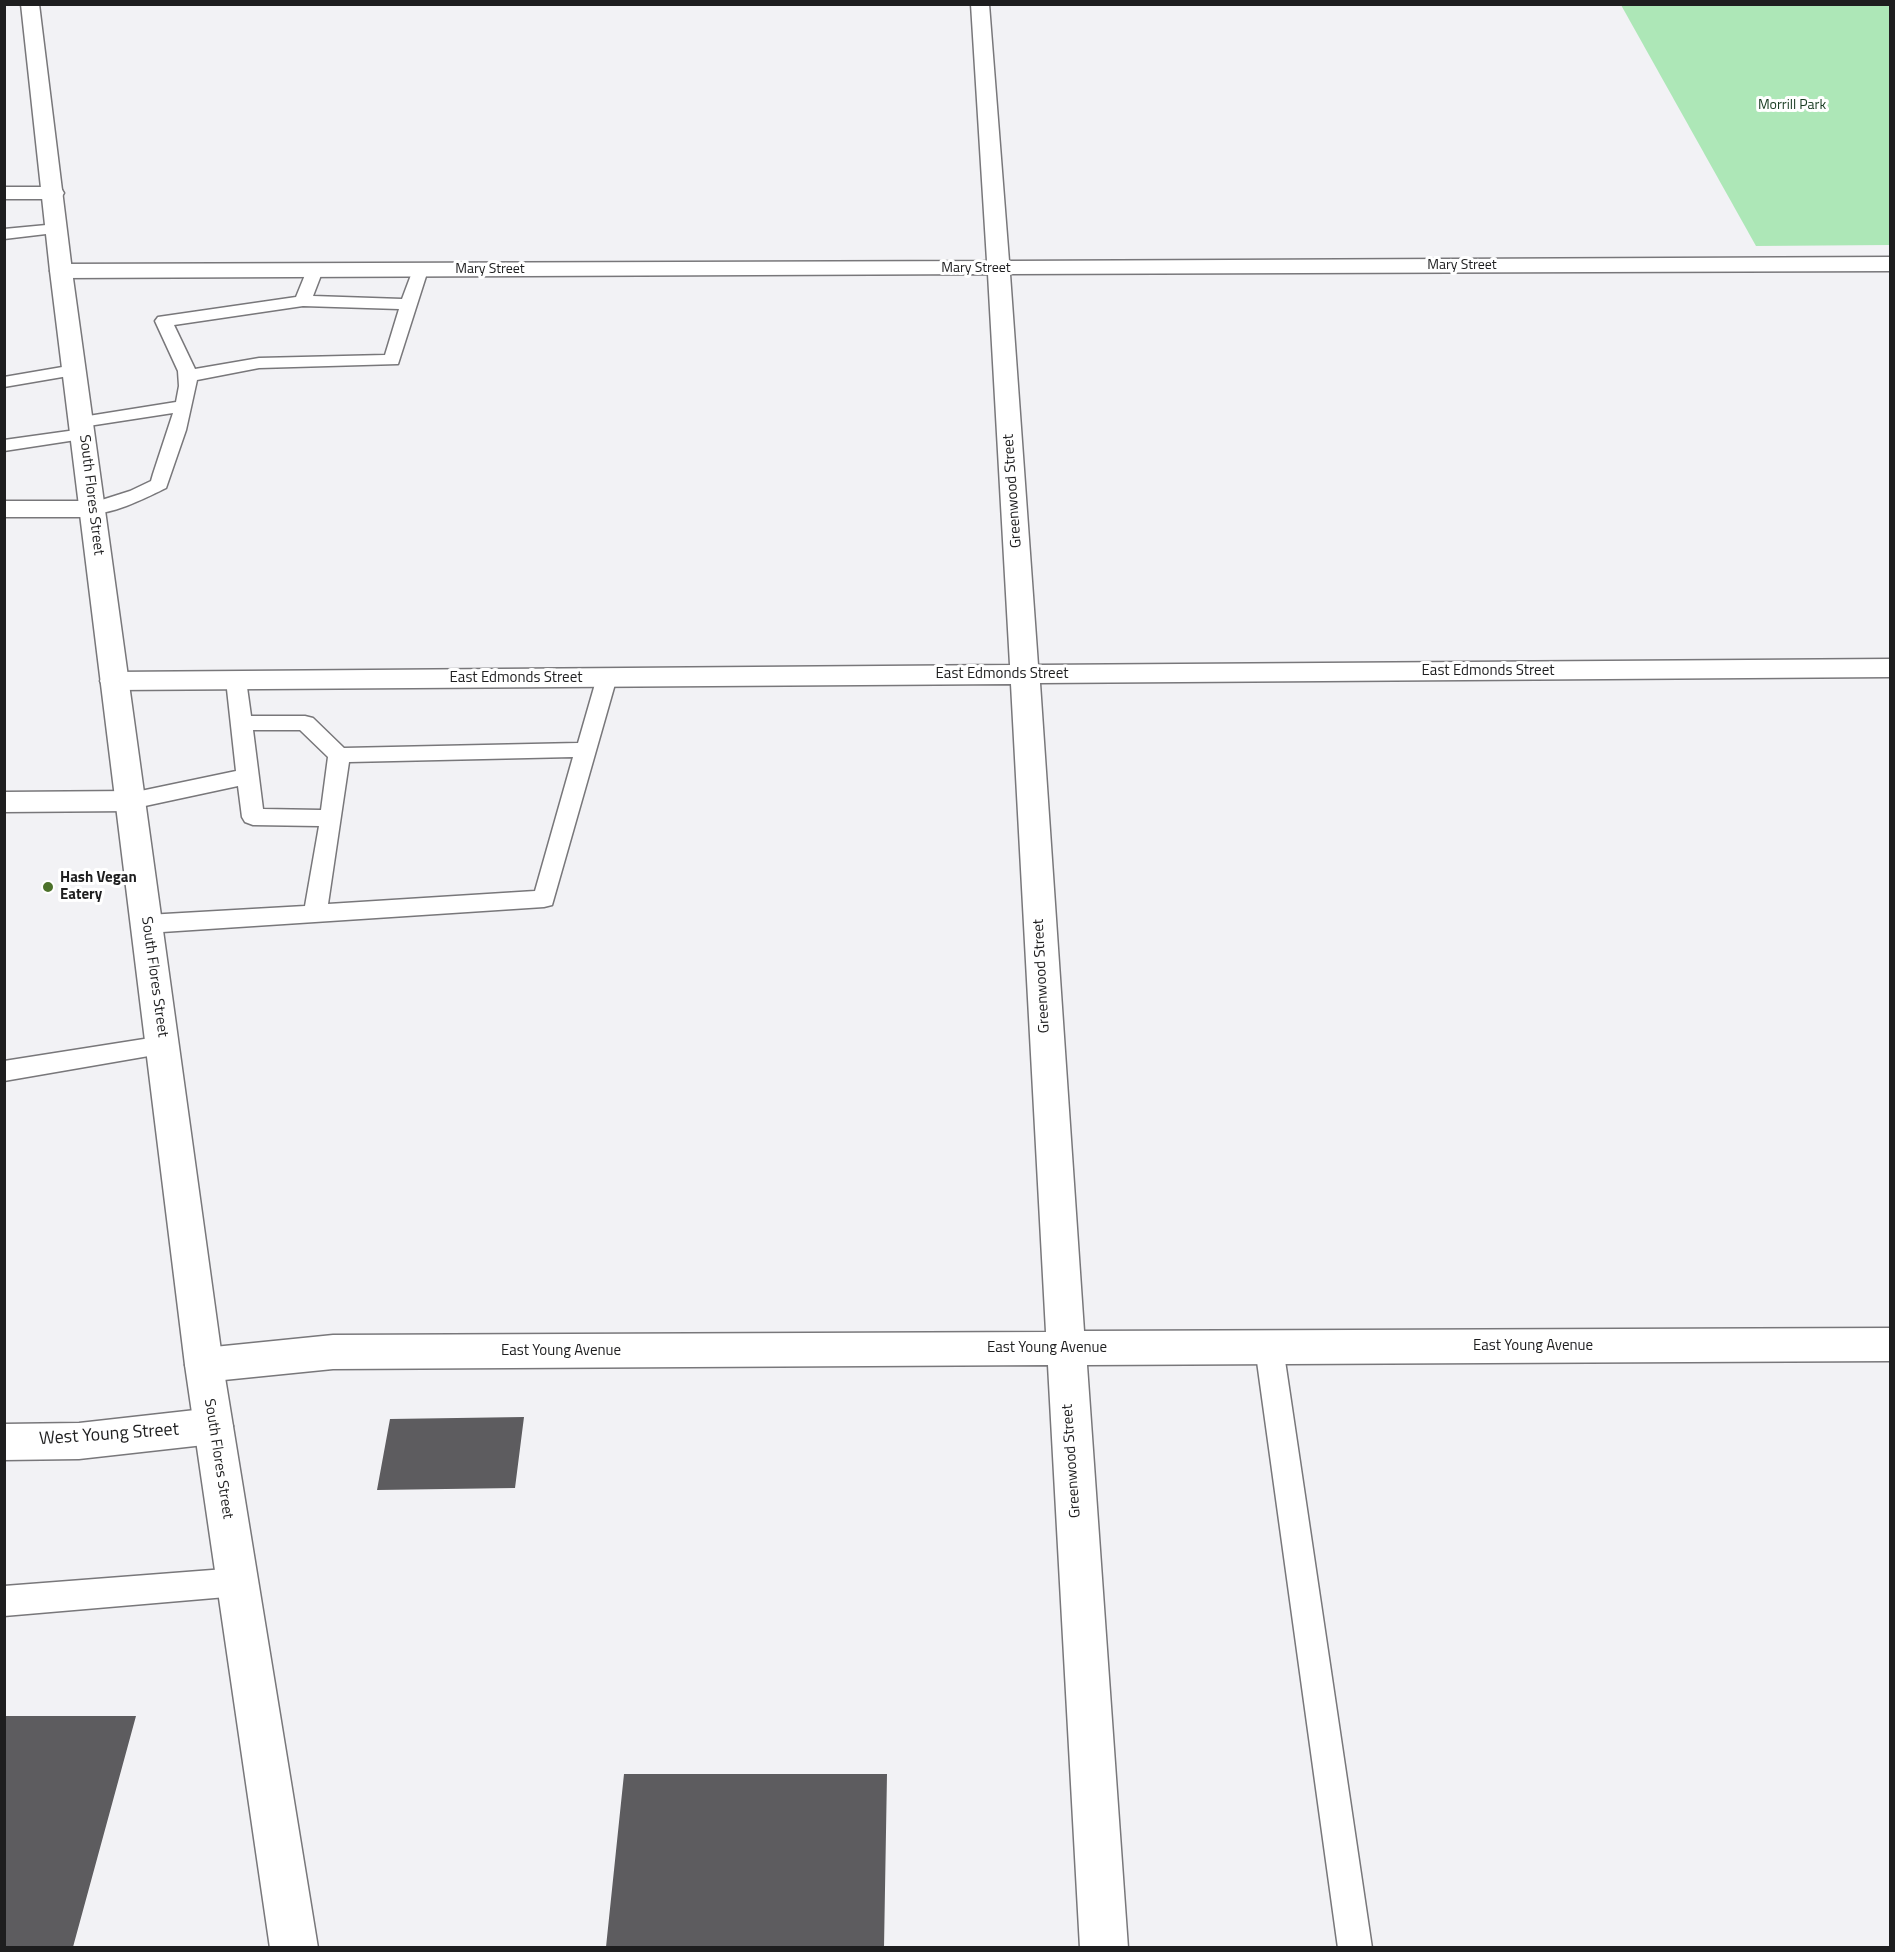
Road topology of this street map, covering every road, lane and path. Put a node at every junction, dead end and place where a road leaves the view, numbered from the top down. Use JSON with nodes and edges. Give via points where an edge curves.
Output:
{"nodes":[{"id":1,"x":30,"y":4,"type":"edge"},
{"id":2,"x":980,"y":4,"type":"edge"},
{"id":3,"x":4,"y":193,"type":"edge"},
{"id":4,"x":52,"y":193,"type":"junction"},
{"id":5,"x":57,"y":229,"type":"junction"},
{"id":6,"x":4,"y":234,"type":"edge"},
{"id":7,"x":1890,"y":264,"type":"edge"},
{"id":8,"x":999,"y":269,"type":"junction"},
{"id":9,"x":315,"y":270,"type":"junction"},
{"id":10,"x":420,"y":270,"type":"junction"},
{"id":11,"x":61,"y":271,"type":"junction"},
{"id":12,"x":303,"y":301,"type":"junction"},
{"id":13,"x":409,"y":304,"type":"junction"},
{"id":14,"x":74,"y":370,"type":"junction"},
{"id":15,"x":188,"y":376,"type":"junction"},
{"id":16,"x":4,"y":382,"type":"edge"},
{"id":17,"x":183,"y":406,"type":"junction"},
{"id":18,"x":83,"y":428,"type":"junction"},
{"id":19,"x":4,"y":446,"type":"edge"},
{"id":20,"x":4,"y":509,"type":"edge"},
{"id":21,"x":93,"y":509,"type":"junction"},
{"id":22,"x":1890,"y":668,"type":"edge"},
{"id":23,"x":1024,"y":674,"type":"junction"},
{"id":24,"x":607,"y":677,"type":"junction"},
{"id":25,"x":237,"y":680,"type":"junction"},
{"id":26,"x":114,"y":681,"type":"junction"},
{"id":27,"x":242,"y":723,"type":"junction"},
{"id":28,"x":586,"y":750,"type":"junction"},
{"id":29,"x":339,"y":754,"type":"junction"},
{"id":30,"x":248,"y":776,"type":"junction"},
{"id":31,"x":131,"y":801,"type":"junction"},
{"id":32,"x":4,"y":802,"type":"edge"},
{"id":33,"x":331,"y":818,"type":"junction"},
{"id":34,"x":315,"y":914,"type":"junction"},
{"id":35,"x":147,"y":924,"type":"junction"},
{"id":36,"x":163,"y":1045,"type":"junction"},
{"id":37,"x":4,"y":1071,"type":"edge"},
{"id":38,"x":1890,"y":1344,"type":"edge"},
{"id":39,"x":1269,"y":1347,"type":"junction"},
{"id":40,"x":1065,"y":1348,"type":"junction"},
{"id":41,"x":204,"y":1365,"type":"junction"},
{"id":42,"x":213,"y":1426,"type":"junction"},
{"id":43,"x":4,"y":1442,"type":"edge"},
{"id":44,"x":238,"y":1582,"type":"junction"},
{"id":45,"x":4,"y":1601,"type":"edge"},
{"id":46,"x":294,"y":1947,"type":"edge"},
{"id":47,"x":1104,"y":1947,"type":"edge"},
{"id":48,"x":1355,"y":1947,"type":"edge"}],
"edges":[{"from":1,"to":4,"type":"street","name":"South Flores Street"},
{"from":2,"to":8,"type":"street","name":"Greenwood Street"},
{"from":3,"to":4,"type":"street"},
{"from":4,"to":5,"type":"street","name":"South Flores Street"},
{"from":5,"to":6,"type":"lane"},
{"from":5,"to":11,"type":"street","name":"South Flores Street"},
{"from":7,"to":8,"type":"street","name":"Mary Street"},
{"from":8,"to":10,"type":"street","name":"Mary Street"},
{"from":8,"to":23,"type":"street","name":"Greenwood Street"},
{"from":9,"to":10,"type":"street","name":"Mary Street"},
{"from":9,"to":11,"type":"street","name":"Mary Street"},
{"from":9,"to":12,"type":"lane"},
{"from":10,"to":13,"type":"lane"},
{"from":11,"to":14,"type":"street","name":"South Flores Street"},
{"from":12,"to":13,"type":"lane"},
{"from":12,"to":15,"type":"lane","via":[[164,321]]},
{"from":13,"to":15,"type":"lane","via":[[393,360],[259,363]]},
{"from":14,"to":16,"type":"lane"},
{"from":14,"to":18,"type":"street","name":"South Flores Street"},
{"from":15,"to":17,"type":"lane"},
{"from":17,"to":18,"type":"lane"},
{"from":17,"to":21,"type":"lane","via":[[159,483],[137,495]]},
{"from":18,"to":19,"type":"lane"},
{"from":18,"to":21,"type":"street","name":"South Flores Street"},
{"from":20,"to":21,"type":"street"},
{"from":21,"to":26,"type":"street","name":"South Flores Street"},
{"from":22,"to":23,"type":"street","name":"East Edmonds Street"},
{"from":23,"to":24,"type":"street","name":"East Edmonds Street"},
{"from":23,"to":40,"type":"street","name":"Greenwood Street"},
{"from":24,"to":25,"type":"street","name":"East Edmonds Street"},
{"from":24,"to":28,"type":"lane"},
{"from":25,"to":26,"type":"street","name":"East Edmonds Street"},
{"from":25,"to":27,"type":"lane"},
{"from":26,"to":31,"type":"street","name":"South Flores Street"},
{"from":27,"to":29,"type":"lane","via":[[305,723]]},
{"from":27,"to":30,"type":"lane"},
{"from":28,"to":29,"type":"lane"},
{"from":28,"to":34,"type":"lane","via":[[544,899]]},
{"from":29,"to":33,"type":"lane"},
{"from":30,"to":31,"type":"lane"},
{"from":30,"to":33,"type":"lane","via":[[253,817]]},
{"from":31,"to":32,"type":"street"},
{"from":31,"to":35,"type":"street","name":"South Flores Street"},
{"from":33,"to":34,"type":"lane"},
{"from":34,"to":35,"type":"lane"},
{"from":35,"to":36,"type":"street","name":"South Flores Street"},
{"from":36,"to":37,"type":"lane"},
{"from":36,"to":41,"type":"street","name":"South Flores Street"},
{"from":38,"to":39,"type":"street","name":"East Young Avenue"},
{"from":39,"to":40,"type":"street","name":"East Young Avenue"},
{"from":39,"to":48,"type":"lane"},
{"from":40,"to":41,"type":"street","name":"East Young Avenue","via":[[333,1352]]},
{"from":40,"to":47,"type":"street","name":"Greenwood Street"},
{"from":41,"to":42,"type":"street","name":"South Flores Street"},
{"from":42,"to":43,"type":"street","name":"West Young Street","via":[[79,1441]]},
{"from":42,"to":44,"type":"street","name":"South Flores Street"},
{"from":44,"to":45,"type":"lane"},
{"from":44,"to":46,"type":"street","name":"South Flores Street"}]}
